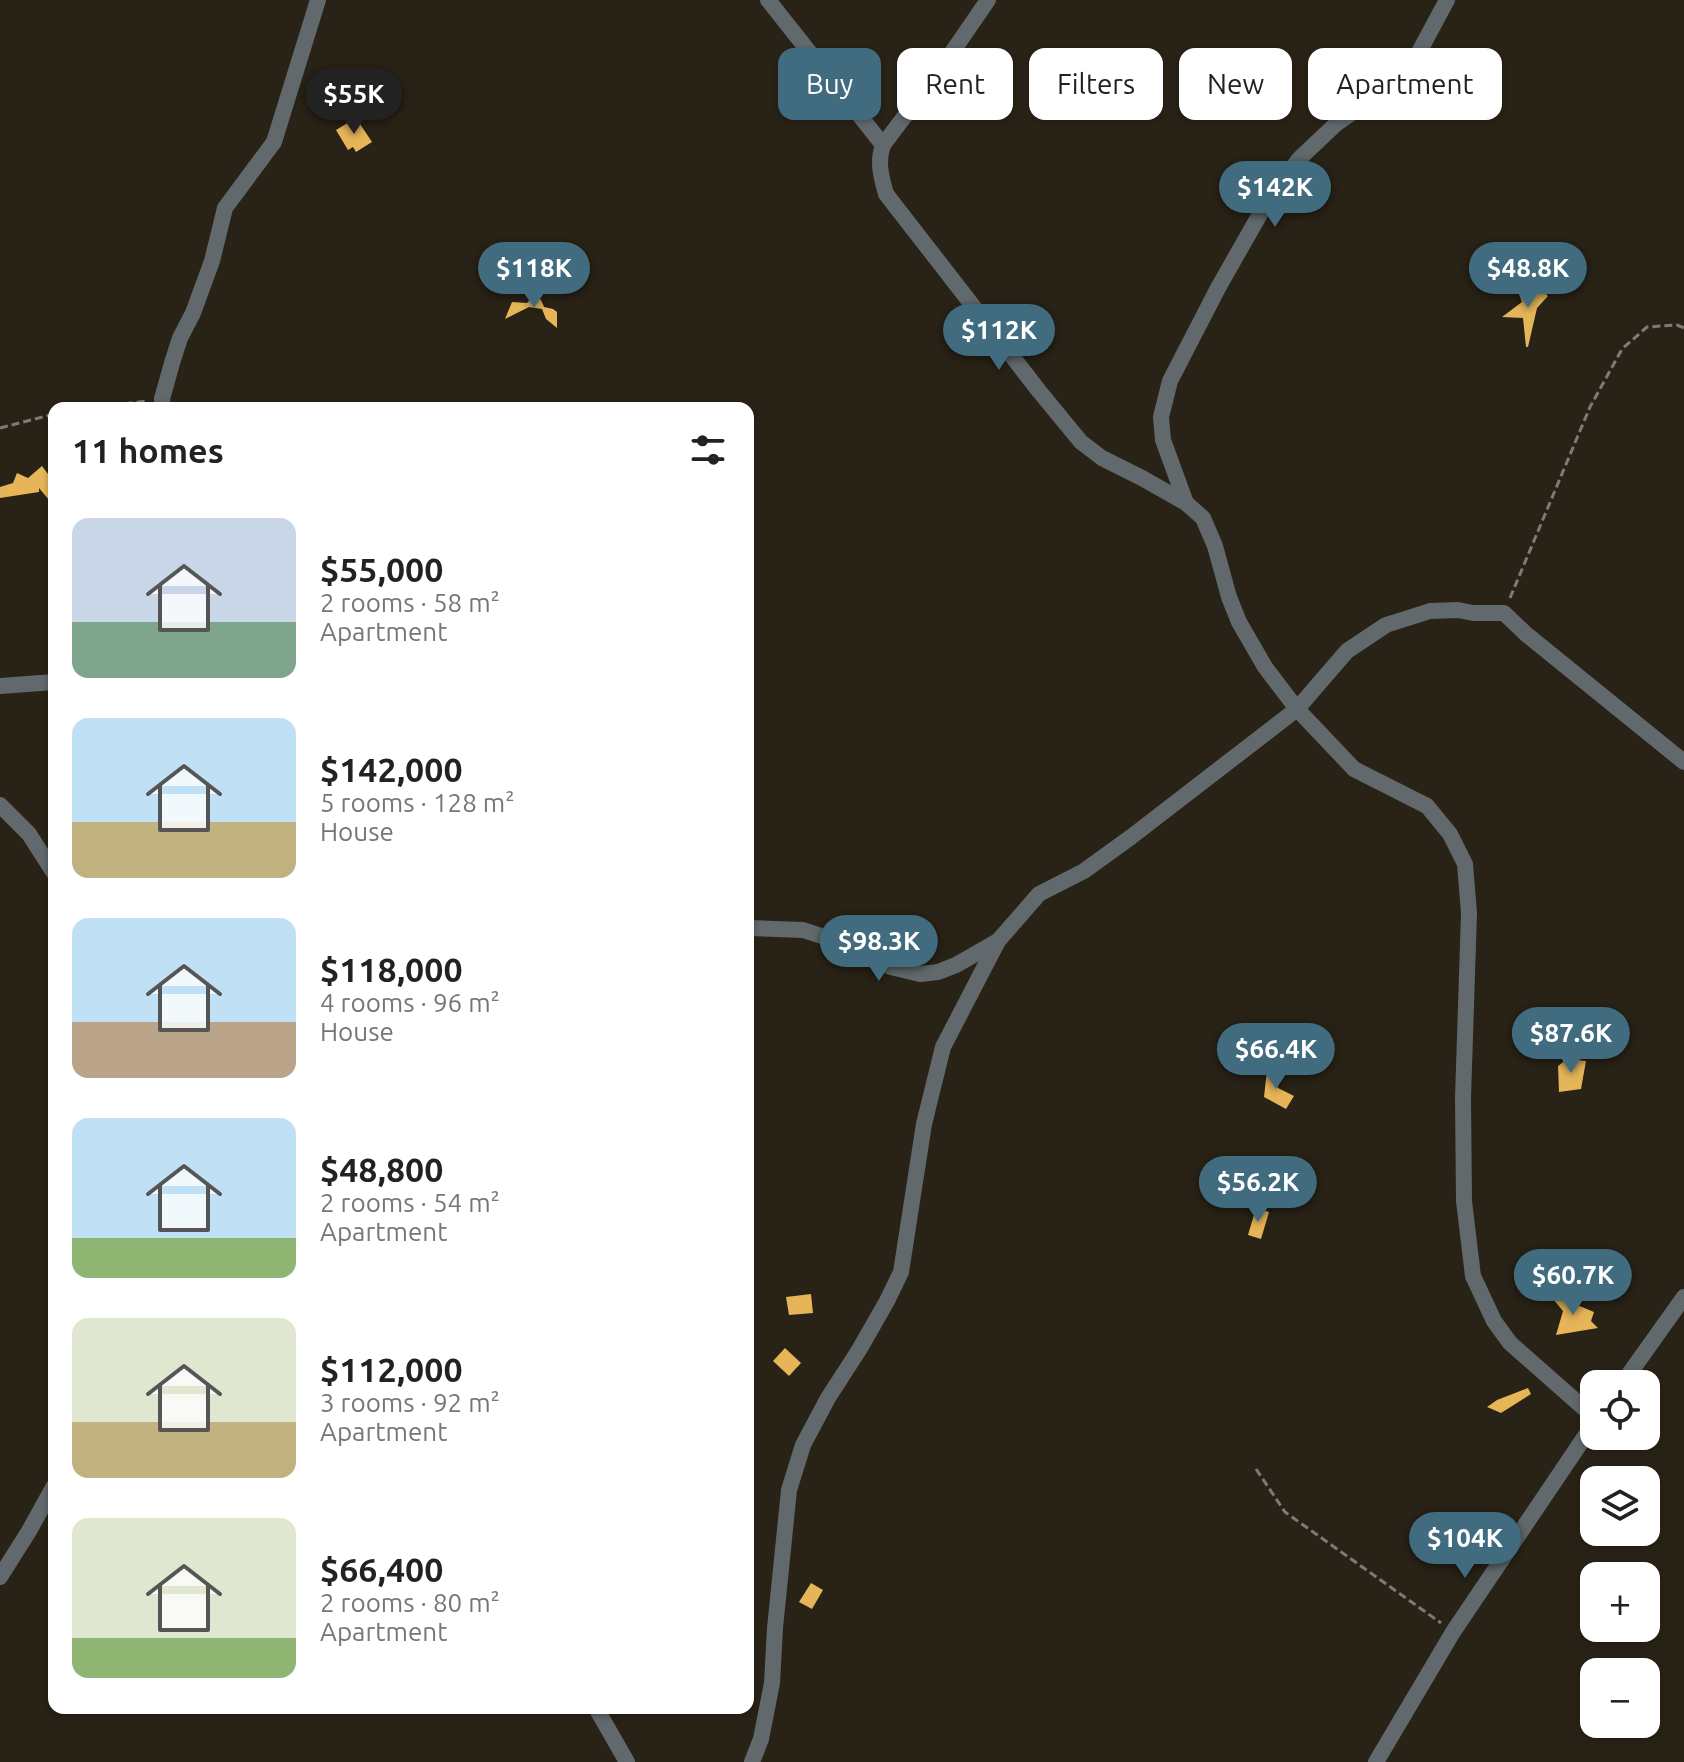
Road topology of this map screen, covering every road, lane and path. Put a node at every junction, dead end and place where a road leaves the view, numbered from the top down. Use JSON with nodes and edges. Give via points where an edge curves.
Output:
{"nodes":[{"id":1,"x":318,"y":0,"type":"edge"},
{"id":2,"x":768,"y":0,"type":"edge"},
{"id":3,"x":988,"y":0,"type":"edge"},
{"id":4,"x":1447,"y":0,"type":"edge"},
{"id":5,"x":883,"y":145,"type":"junction"},
{"id":6,"x":1684,"y":328,"type":"edge"},
{"id":7,"x":163,"y":402,"type":"edge"},
{"id":8,"x":48,"y":416,"type":"edge"},
{"id":9,"x":0,"y":428,"type":"edge"},
{"id":10,"x":1186,"y":503,"type":"junction"},
{"id":11,"x":1504,"y":613,"type":"junction"},
{"id":12,"x":48,"y":682,"type":"edge"},
{"id":13,"x":0,"y":686,"type":"edge"},
{"id":14,"x":1297,"y":709,"type":"junction"},
{"id":15,"x":1684,"y":762,"type":"edge"},
{"id":16,"x":0,"y":805,"type":"edge"},
{"id":17,"x":48,"y":864,"type":"edge"},
{"id":18,"x":754,"y":928,"type":"edge"},
{"id":19,"x":998,"y":941,"type":"junction"},
{"id":20,"x":1684,"y":1297,"type":"edge"},
{"id":21,"x":1632,"y":1370,"type":"edge"},
{"id":22,"x":1580,"y":1405,"type":"edge"},
{"id":23,"x":1580,"y":1443,"type":"edge"},
{"id":24,"x":1256,"y":1469,"type":"dead end"},
{"id":25,"x":48,"y":1497,"type":"edge"},
{"id":26,"x":0,"y":1577,"type":"edge"},
{"id":27,"x":1453,"y":1632,"type":"junction"},
{"id":28,"x":599,"y":1714,"type":"edge"},
{"id":29,"x":627,"y":1762,"type":"edge"},
{"id":30,"x":752,"y":1762,"type":"edge"},
{"id":31,"x":1376,"y":1762,"type":"edge"}],
"edges":[{"from":1,"to":7,"type":"street","via":[[274,142],[225,208]]},
{"from":2,"to":5,"type":"street"},
{"from":3,"to":5,"type":"street"},
{"from":4,"to":10,"type":"street","via":[[1418,54],[1380,93],[1299,159],[1268,200],[1218,288],[1170,381],[1161,417],[1163,440]]},
{"from":5,"to":10,"type":"street","via":[[880,175],[886,194],[1081,442]]},
{"from":6,"to":11,"type":"path","via":[[1647,327],[1622,349],[1590,407]]},
{"from":8,"to":9,"type":"path"},
{"from":10,"to":14,"type":"street","via":[[1203,518],[1239,622]]},
{"from":11,"to":14,"type":"street","via":[[1430,611],[1386,625],[1347,651]]},
{"from":11,"to":15,"type":"street"},
{"from":12,"to":13,"type":"street"},
{"from":14,"to":19,"type":"street","via":[[1084,871],[1039,894]]},
{"from":14,"to":22,"type":"street","via":[[1354,769],[1427,806],[1465,864],[1469,913],[1464,1201],[1473,1276],[1510,1343]]},
{"from":16,"to":17,"type":"street","via":[[29,834]]},
{"from":18,"to":19,"type":"street","via":[[803,930],[920,974],[956,965]]},
{"from":19,"to":30,"type":"street","via":[[943,1047],[924,1124],[901,1272],[803,1445],[789,1490],[772,1683]]},
{"from":20,"to":21,"type":"street"},
{"from":23,"to":27,"type":"street"},
{"from":24,"to":27,"type":"path","via":[[1285,1512]]},
{"from":25,"to":26,"type":"street"},
{"from":27,"to":31,"type":"street"},
{"from":28,"to":29,"type":"street"}]}
